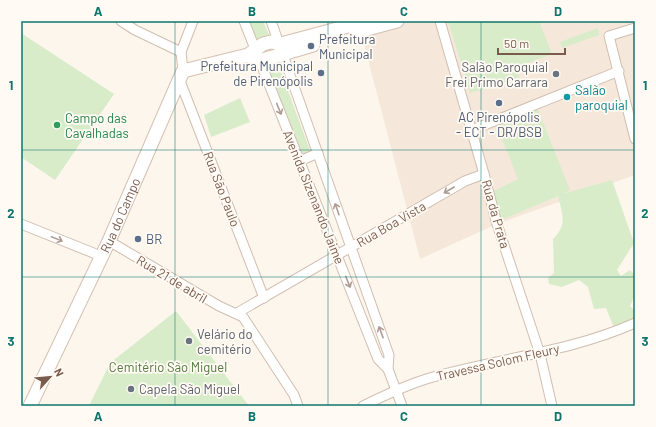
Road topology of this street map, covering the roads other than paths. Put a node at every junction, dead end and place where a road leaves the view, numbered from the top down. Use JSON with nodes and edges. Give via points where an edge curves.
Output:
{"nodes":[{"id":1,"x":121,"y":21,"type":"edge"},
{"id":2,"x":193,"y":21,"type":"edge"},
{"id":3,"x":244,"y":21,"type":"edge"},
{"id":4,"x":271,"y":21,"type":"edge"},
{"id":5,"x":367,"y":21,"type":"edge"},
{"id":6,"x":397,"y":21,"type":"edge"},
{"id":7,"x":440,"y":21,"type":"edge"},
{"id":8,"x":383,"y":23,"type":"edge"},
{"id":9,"x":635,"y":28,"type":"edge"},
{"id":10,"x":282,"y":48,"type":"junction"},
{"id":11,"x":181,"y":52,"type":"junction"},
{"id":12,"x":254,"y":55,"type":"junction"},
{"id":13,"x":619,"y":71,"type":"junction"},
{"id":14,"x":182,"y":76,"type":"junction"},
{"id":15,"x":472,"y":130,"type":"junction"},
{"id":16,"x":635,"y":139,"type":"edge"},
{"id":17,"x":318,"y":154,"type":"junction"},
{"id":18,"x":300,"y":161,"type":"junction"},
{"id":19,"x":484,"y":174,"type":"junction"},
{"id":20,"x":21,"y":224,"type":"edge"},
{"id":21,"x":109,"y":241,"type":"junction"},
{"id":22,"x":350,"y":247,"type":"junction"},
{"id":23,"x":101,"y":256,"type":"junction"},
{"id":24,"x":337,"y":256,"type":"junction"},
{"id":25,"x":264,"y":298,"type":"junction"},
{"id":26,"x":237,"y":313,"type":"junction"},
{"id":27,"x":635,"y":324,"type":"edge"},
{"id":28,"x":540,"y":354,"type":"junction"},
{"id":29,"x":388,"y":369,"type":"junction"},
{"id":30,"x":396,"y":390,"type":"junction"},
{"id":31,"x":30,"y":406,"type":"edge"},
{"id":32,"x":298,"y":406,"type":"edge"},
{"id":33,"x":363,"y":406,"type":"edge"},
{"id":34,"x":402,"y":406,"type":"edge"},
{"id":35,"x":552,"y":406,"type":"edge"}],
"edges":[{"from":1,"to":11,"type":"street","via":[[134,30]]},
{"from":2,"to":11,"type":"street","name":"Rua do Campo"},
{"from":3,"to":12,"type":"street","name":"Avenida Sizenando Jaime"},
{"from":4,"to":10,"type":"street","name":"Avenida Sizenando Jaime"},
{"from":5,"to":10,"type":"street"},
{"from":6,"to":8,"type":"street"},
{"from":7,"to":15,"type":"street","name":"Rua da Prata"},
{"from":8,"to":10,"type":"street"},
{"from":9,"to":13,"type":"street","via":[[609,36]]},
{"from":10,"to":12,"type":"street","via":[[271,42],[263,44]]},
{"from":10,"to":17,"type":"street","name":"Avenida Sizenando Jaime"},
{"from":11,"to":14,"type":"street","name":"Rua do Campo"},
{"from":12,"to":14,"type":"street"},
{"from":12,"to":18,"type":"street","name":"Avenida Sizenando Jaime","one_way":true},
{"from":13,"to":15,"type":"street"},
{"from":13,"to":16,"type":"street"},
{"from":14,"to":21,"type":"street","name":"Rua do Campo"},
{"from":14,"to":25,"type":"street","name":"Rua São Paulo"},
{"from":15,"to":19,"type":"street","name":"Rua da Prata"},
{"from":17,"to":18,"type":"street"},
{"from":22,"to":17,"type":"street","name":"Avenida Sizenando Jaime","one_way":true},
{"from":18,"to":24,"type":"street","name":"Avenida Sizenando Jaime"},
{"from":19,"to":22,"type":"street","name":"Rua Boa Vista","one_way":true,"via":[[465,181]]},
{"from":19,"to":28,"type":"street","name":"Rua da Prata","via":[[497,224]]},
{"from":20,"to":23,"type":"street","one_way":true},
{"from":21,"to":23,"type":"street","name":"Rua do Campo"},
{"from":21,"to":26,"type":"street","name":"Rua 21 de abril","via":[[219,306]]},
{"from":22,"to":24,"type":"street","name":"Rua Boa Vista"},
{"from":29,"to":22,"type":"street","name":"Avenida Sizenando Jaime","one_way":true,"via":[[389,355]]},
{"from":23,"to":31,"type":"street","name":"Rua do Campo"},
{"from":24,"to":25,"type":"street","name":"Rua Boa Vista"},
{"from":24,"to":29,"type":"street","name":"Avenida Sizenando Jaime","one_way":true,"via":[[378,359]]},
{"from":25,"to":26,"type":"street","name":"Rua Boa Vista"},
{"from":26,"to":32,"type":"street","via":[[243,317],[294,395]]},
{"from":27,"to":28,"type":"street","name":"Travessa Solom Fleury","via":[[601,337]]},
{"from":28,"to":30,"type":"street","name":"Travessa Solom Fleury","via":[[433,377]]},
{"from":28,"to":35,"type":"street","name":"Rua da Prata"},
{"from":29,"to":30,"type":"street","name":"Avenida Sizenando Jaime"},
{"from":30,"to":33,"type":"street","name":"Travessa Solom Fleury"},
{"from":30,"to":34,"type":"street","name":"Avenida Sizenando Jaime"}]}
